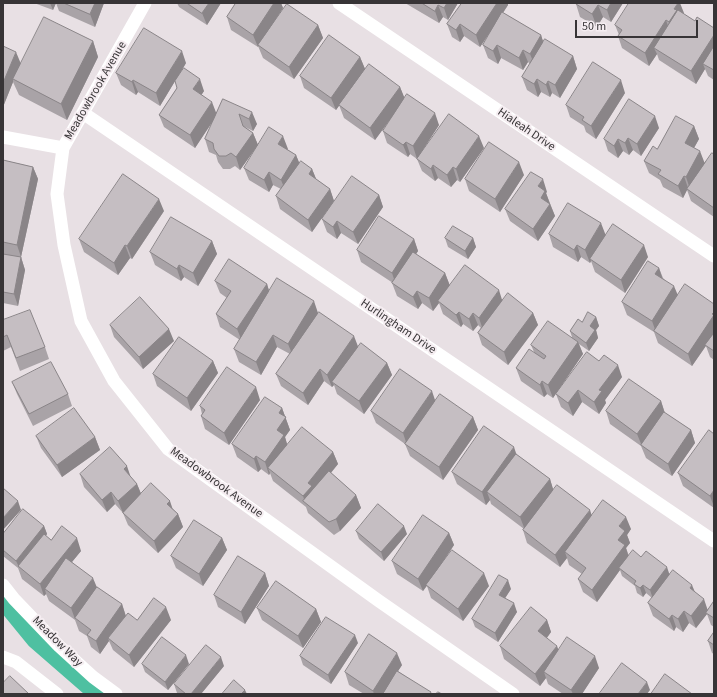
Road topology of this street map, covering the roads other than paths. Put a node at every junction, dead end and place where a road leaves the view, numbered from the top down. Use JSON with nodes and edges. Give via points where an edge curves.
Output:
{"nodes":[{"id":1,"x":145,"y":3,"type":"edge"},
{"id":2,"x":339,"y":3,"type":"edge"},
{"id":3,"x":83,"y":113,"type":"junction"},
{"id":4,"x":3,"y":137,"type":"edge"},
{"id":5,"x":63,"y":148,"type":"junction"},
{"id":6,"x":714,"y":256,"type":"edge"},
{"id":7,"x":714,"y":541,"type":"edge"},
{"id":8,"x":3,"y":585,"type":"edge"},
{"id":9,"x":3,"y":657,"type":"edge"},
{"id":10,"x":57,"y":694,"type":"edge"},
{"id":11,"x":116,"y":694,"type":"edge"},
{"id":12,"x":513,"y":694,"type":"edge"}],
"edges":[{"from":1,"to":3,"type":"street","name":"Meadowbrook Avenue"},
{"from":2,"to":6,"type":"street","name":"Hialeah Drive"},
{"from":3,"to":5,"type":"street","name":"Meadowbrook Avenue"},
{"from":3,"to":7,"type":"street","name":"Hurlingham Drive"},
{"from":4,"to":5,"type":"street"},
{"from":5,"to":12,"type":"street","name":"Meadowbrook Avenue","via":[[57,194],[64,246],[81,322],[114,381],[168,448],[379,601]]},
{"from":8,"to":11,"type":"street","name":"Meadow Way","via":[[59,646]]},
{"from":9,"to":10,"type":"street","via":[[16,662]]}]}
